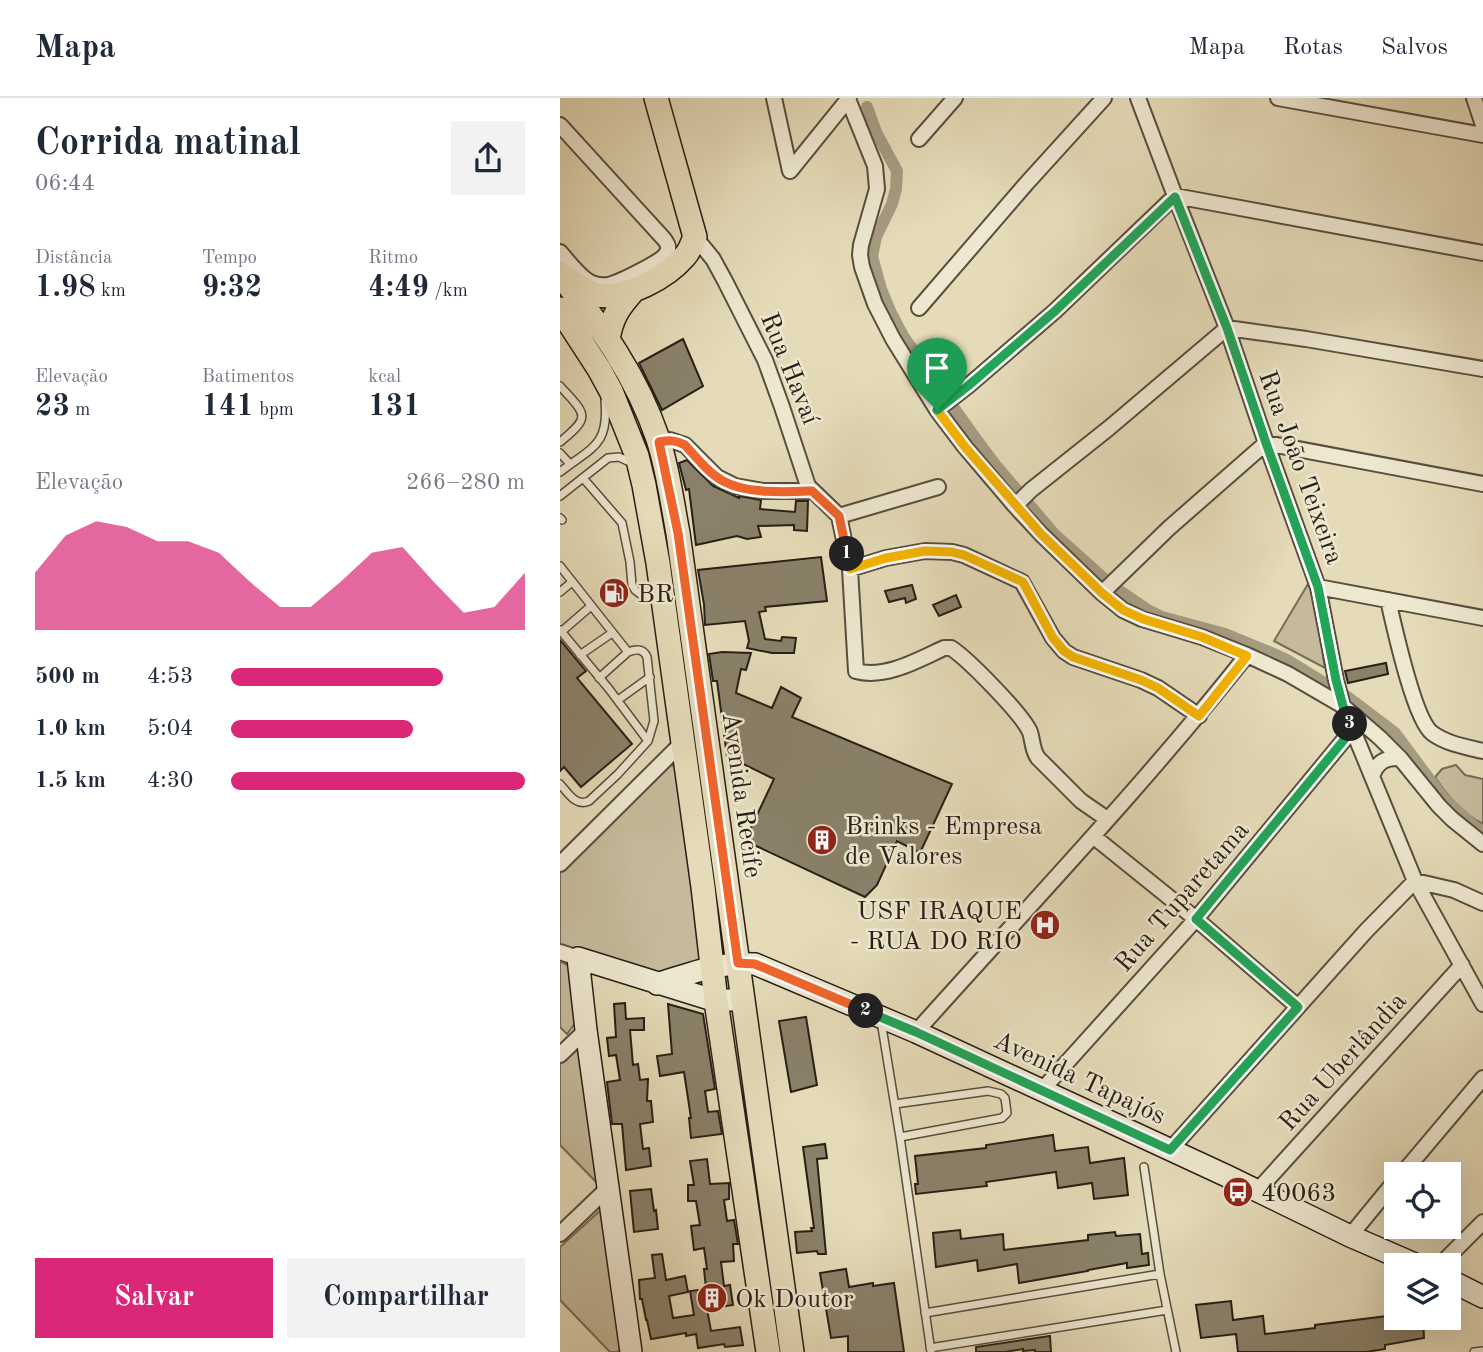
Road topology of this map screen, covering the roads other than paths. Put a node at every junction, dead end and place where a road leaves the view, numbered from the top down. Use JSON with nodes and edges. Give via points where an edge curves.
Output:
{"nodes":[{"id":1,"x":656,"y":98,"type":"edge"},
{"id":2,"x":774,"y":98,"type":"edge"},
{"id":3,"x":849,"y":98,"type":"edge"},
{"id":4,"x":954,"y":98,"type":"edge"},
{"id":5,"x":1104,"y":98,"type":"edge"},
{"id":6,"x":1138,"y":98,"type":"edge"},
{"id":7,"x":1278,"y":98,"type":"edge"},
{"id":8,"x":1474,"y":98,"type":"edge"},
{"id":9,"x":560,"y":125,"type":"edge"},
{"id":10,"x":1483,"y":125,"type":"edge"},
{"id":11,"x":1483,"y":135,"type":"edge"},
{"id":12,"x":919,"y":139,"type":"dead end"},
{"id":13,"x":1175,"y":197,"type":"junction"},
{"id":14,"x":695,"y":237,"type":"junction"},
{"id":15,"x":560,"y":252,"type":"edge"},
{"id":16,"x":1483,"y":253,"type":"edge"},
{"id":17,"x":560,"y":274,"type":"edge"},
{"id":18,"x":634,"y":290,"type":"junction"},
{"id":19,"x":919,"y":308,"type":"dead end"},
{"id":20,"x":560,"y":309,"type":"edge"},
{"id":21,"x":1227,"y":328,"type":"junction"},
{"id":22,"x":608,"y":340,"type":"junction"},
{"id":23,"x":599,"y":369,"type":"junction"},
{"id":24,"x":1483,"y":369,"type":"edge"},
{"id":25,"x":560,"y":386,"type":"edge"},
{"id":26,"x":940,"y":408,"type":"junction"},
{"id":27,"x":560,"y":442,"type":"edge"},
{"id":28,"x":659,"y":442,"type":"junction"},
{"id":29,"x":1266,"y":443,"type":"junction"},
{"id":30,"x":560,"y":453,"type":"edge"},
{"id":31,"x":570,"y":464,"type":"junction"},
{"id":32,"x":560,"y":472,"type":"edge"},
{"id":33,"x":583,"y":478,"type":"junction"},
{"id":34,"x":1483,"y":484,"type":"edge"},
{"id":35,"x":644,"y":485,"type":"junction"},
{"id":36,"x":938,"y":487,"type":"dead end"},
{"id":37,"x":812,"y":491,"type":"junction"},
{"id":38,"x":560,"y":496,"type":"edge"},
{"id":39,"x":1022,"y":499,"type":"junction"},
{"id":40,"x":839,"y":516,"type":"junction"},
{"id":41,"x":560,"y":566,"type":"edge"},
{"id":42,"x":850,"y":569,"type":"junction"},
{"id":43,"x":572,"y":582,"type":"junction"},
{"id":44,"x":1318,"y":587,"type":"junction"},
{"id":45,"x":1104,"y":591,"type":"junction"},
{"id":46,"x":560,"y":592,"type":"edge"},
{"id":47,"x":663,"y":600,"type":"junction"},
{"id":48,"x":1388,"y":600,"type":"junction"},
{"id":49,"x":591,"y":606,"type":"junction"},
{"id":50,"x":1483,"y":618,"type":"edge"},
{"id":51,"x":561,"y":631,"type":"edge"},
{"id":52,"x":612,"y":633,"type":"junction"},
{"id":53,"x":628,"y":652,"type":"junction"},
{"id":54,"x":580,"y":655,"type":"junction"},
{"id":55,"x":1247,"y":656,"type":"junction"},
{"id":56,"x":650,"y":677,"type":"junction"},
{"id":57,"x":599,"y":678,"type":"junction"},
{"id":58,"x":618,"y":700,"type":"junction"},
{"id":59,"x":1343,"y":706,"type":"junction"},
{"id":60,"x":1199,"y":716,"type":"junction"},
{"id":61,"x":1353,"y":729,"type":"junction"},
{"id":62,"x":648,"y":741,"type":"junction"},
{"id":63,"x":682,"y":743,"type":"junction"},
{"id":64,"x":1483,"y":751,"type":"edge"},
{"id":65,"x":1400,"y":758,"type":"junction"},
{"id":66,"x":1372,"y":777,"type":"junction"},
{"id":67,"x":560,"y":784,"type":"edge"},
{"id":68,"x":1107,"y":819,"type":"junction"},
{"id":69,"x":1093,"y":836,"type":"junction"},
{"id":70,"x":1483,"y":844,"type":"edge"},
{"id":71,"x":560,"y":864,"type":"edge"},
{"id":72,"x":1415,"y":881,"type":"junction"},
{"id":73,"x":1483,"y":903,"type":"edge"},
{"id":74,"x":1196,"y":919,"type":"junction"},
{"id":75,"x":569,"y":955,"type":"edge"},
{"id":76,"x":738,"y":963,"type":"junction"},
{"id":77,"x":1462,"y":965,"type":"junction"},
{"id":78,"x":712,"y":966,"type":"junction"},
{"id":79,"x":657,"y":984,"type":"junction"},
{"id":80,"x":743,"y":999,"type":"junction"},
{"id":81,"x":1482,"y":999,"type":"edge"},
{"id":82,"x":716,"y":1001,"type":"junction"},
{"id":83,"x":1298,"y":1007,"type":"junction"},
{"id":84,"x":880,"y":1017,"type":"junction"},
{"id":85,"x":586,"y":1030,"type":"junction"},
{"id":86,"x":916,"y":1032,"type":"junction"},
{"id":87,"x":560,"y":1055,"type":"edge"},
{"id":88,"x":1483,"y":1078,"type":"edge"},
{"id":89,"x":1042,"y":1090,"type":"junction"},
{"id":90,"x":895,"y":1104,"type":"junction"},
{"id":91,"x":900,"y":1137,"type":"junction"},
{"id":92,"x":1170,"y":1150,"type":"junction"},
{"id":93,"x":1412,"y":1162,"type":"edge"},
{"id":94,"x":1144,"y":1167,"type":"dead end"},
{"id":95,"x":607,"y":1189,"type":"junction"},
{"id":96,"x":1258,"y":1190,"type":"junction"},
{"id":97,"x":1384,"y":1195,"type":"edge"},
{"id":98,"x":1483,"y":1222,"type":"edge"},
{"id":99,"x":560,"y":1234,"type":"edge"},
{"id":100,"x":1350,"y":1236,"type":"junction"},
{"id":101,"x":1389,"y":1253,"type":"edge"},
{"id":102,"x":1452,"y":1253,"type":"edge"},
{"id":103,"x":1160,"y":1274,"type":"junction"},
{"id":104,"x":1461,"y":1286,"type":"edge"},
{"id":105,"x":1483,"y":1297,"type":"edge"},
{"id":106,"x":1167,"y":1310,"type":"junction"},
{"id":107,"x":925,"y":1313,"type":"junction"},
{"id":108,"x":628,"y":1350,"type":"edge"},
{"id":109,"x":930,"y":1350,"type":"edge"},
{"id":110,"x":1483,"y":1351,"type":"edge"},
{"id":111,"x":768,"y":1352,"type":"edge"},
{"id":112,"x":792,"y":1352,"type":"edge"},
{"id":113,"x":1176,"y":1352,"type":"edge"},
{"id":114,"x":1475,"y":1352,"type":"edge"}],
"edges":[{"from":1,"to":14,"type":"main road"},
{"from":2,"to":3,"type":"street","via":[[790,171]]},
{"from":3,"to":26,"type":"street","via":[[875,166],[877,189],[861,245],[862,267],[892,339]]},
{"from":4,"to":12,"type":"street"},
{"from":5,"to":19,"type":"street"},
{"from":6,"to":13,"type":"street","name":"Rua João Teixeira"},
{"from":7,"to":11,"type":"street"},
{"from":8,"to":10,"type":"street"},
{"from":9,"to":15,"type":"street","via":[[668,246],[666,255],[655,262],[624,280],[602,286],[587,282]]},
{"from":13,"to":16,"type":"street"},
{"from":13,"to":21,"type":"street","name":"Rua João Teixeira"},
{"from":13,"to":26,"type":"street","via":[[1055,311]]},
{"from":14,"to":18,"type":"main road","via":[[672,269]]},
{"from":14,"to":37,"type":"street","name":"Rua Havaí","via":[[713,259],[765,360]]},
{"from":17,"to":18,"type":"main road","via":[[595,295]]},
{"from":17,"to":22,"type":"main road","name":"Avenida Recife"},
{"from":18,"to":22,"type":"main road","via":[[615,312]]},
{"from":20,"to":23,"type":"main road","name":"Avenida Recife"},
{"from":21,"to":24,"type":"street"},
{"from":21,"to":29,"type":"street","name":"Rua João Teixeira"},
{"from":21,"to":39,"type":"street"},
{"from":22,"to":28,"type":"main road","name":"Avenida Recife","via":[[632,378]]},
{"from":23,"to":31,"type":"lane","via":[[605,429],[600,441]]},
{"from":23,"to":35,"type":"main road","name":"Avenida Recife","via":[[629,432]]},
{"from":25,"to":27,"type":"lane","via":[[582,417],[577,428]]},
{"from":26,"to":39,"type":"street","via":[[965,447]]},
{"from":28,"to":37,"type":"street","via":[[685,445],[717,477],[735,486]]},
{"from":28,"to":76,"type":"main road","name":"Avenida Recife","via":[[678,533]]},
{"from":29,"to":34,"type":"street"},
{"from":29,"to":44,"type":"street","name":"Rua João Teixeira"},
{"from":29,"to":45,"type":"street"},
{"from":30,"to":31,"type":"lane"},
{"from":31,"to":32,"type":"lane"},
{"from":33,"to":35,"type":"lane","via":[[608,458],[619,457],[631,463]]},
{"from":33,"to":38,"type":"lane"},
{"from":33,"to":47,"type":"lane","via":[[622,523],[635,590]]},
{"from":35,"to":47,"type":"main road","name":"Avenida Recife"},
{"from":36,"to":40,"type":"street"},
{"from":37,"to":40,"type":"street","name":"Rua Havaí"},
{"from":39,"to":45,"type":"street","via":[[1041,534]]},
{"from":40,"to":42,"type":"street"},
{"from":41,"to":43,"type":"lane"},
{"from":42,"to":60,"type":"street","via":[[909,553],[964,555],[1026,586],[1064,651],[1158,688]]},
{"from":42,"to":68,"type":"street","via":[[858,673],[878,673],[951,648],[1017,714],[1030,733],[1038,758],[1081,801]]},
{"from":43,"to":46,"type":"lane"},
{"from":43,"to":49,"type":"lane"},
{"from":44,"to":48,"type":"street"},
{"from":44,"to":59,"type":"street","name":"Rua João Teixeira"},
{"from":45,"to":55,"type":"street","via":[[1123,610]]},
{"from":47,"to":63,"type":"main road","name":"Avenida Recife"},
{"from":48,"to":50,"type":"street"},
{"from":48,"to":64,"type":"street","via":[[1423,723],[1453,744]]},
{"from":49,"to":51,"type":"lane"},
{"from":49,"to":52,"type":"lane"},
{"from":51,"to":54,"type":"lane"},
{"from":52,"to":53,"type":"lane"},
{"from":52,"to":54,"type":"lane"},
{"from":53,"to":56,"type":"lane","via":[[645,652]]},
{"from":53,"to":57,"type":"lane"},
{"from":54,"to":57,"type":"lane"},
{"from":55,"to":59,"type":"street"},
{"from":55,"to":60,"type":"street"},
{"from":56,"to":58,"type":"lane"},
{"from":56,"to":62,"type":"lane","via":[[654,721]]},
{"from":57,"to":58,"type":"lane"},
{"from":58,"to":62,"type":"lane"},
{"from":59,"to":61,"type":"street","name":"Rua João Teixeira"},
{"from":59,"to":65,"type":"street"},
{"from":60,"to":68,"type":"street"},
{"from":61,"to":66,"type":"street","name":"Rua João Teixeira"},
{"from":61,"to":74,"type":"street","name":"Rua Tuparetama"},
{"from":62,"to":67,"type":"lane","via":[[584,804]]},
{"from":63,"to":71,"type":"street"},
{"from":63,"to":78,"type":"main road","name":"Avenida Recife"},
{"from":65,"to":66,"type":"street","via":[[1381,761]]},
{"from":65,"to":70,"type":"street","via":[[1439,806]]},
{"from":66,"to":72,"type":"street","name":"Rua João Teixeira"},
{"from":68,"to":69,"type":"street"},
{"from":69,"to":74,"type":"street"},
{"from":69,"to":86,"type":"street"},
{"from":72,"to":73,"type":"street"},
{"from":72,"to":77,"type":"street","name":"Rua João Teixeira"},
{"from":72,"to":83,"type":"street"},
{"from":74,"to":83,"type":"street"},
{"from":74,"to":89,"type":"street","name":"Rua Tuparetama"},
{"from":75,"to":79,"type":"main road"},
{"from":75,"to":85,"type":"main road"},
{"from":76,"to":78,"type":"main road","name":"Avenida Tapajós"},
{"from":76,"to":80,"type":"main road","name":"Avenida Recife"},
{"from":76,"to":84,"type":"main road","name":"Avenida Tapajós","via":[[755,964]]},
{"from":77,"to":81,"type":"street","name":"Rua João Teixeira"},
{"from":77,"to":96,"type":"street","name":"Rua Uberlândia"},
{"from":78,"to":79,"type":"main road","name":"Avenida Tapajós"},
{"from":78,"to":82,"type":"main road","name":"Avenida Recife"},
{"from":79,"to":82,"type":"main road"},
{"from":80,"to":82,"type":"main road"},
{"from":80,"to":112,"type":"main road","name":"Avenida Recife"},
{"from":82,"to":111,"type":"main road","name":"Avenida Recife"},
{"from":83,"to":92,"type":"street"},
{"from":84,"to":86,"type":"main road","name":"Avenida Tapajós"},
{"from":84,"to":90,"type":"lane"},
{"from":85,"to":87,"type":"street"},
{"from":85,"to":95,"type":"main road"},
{"from":86,"to":89,"type":"main road","name":"Avenida Tapajós"},
{"from":88,"to":93,"type":"street"},
{"from":89,"to":92,"type":"main road","name":"Avenida Tapajós"},
{"from":90,"to":91,"type":"lane"},
{"from":90,"to":91,"type":"lane","via":[[988,1091],[1005,1098],[1007,1113],[1002,1118]]},
{"from":91,"to":107,"type":"lane"},
{"from":92,"to":96,"type":"main road","name":"Avenida Tapajós"},
{"from":94,"to":103,"type":"lane"},
{"from":95,"to":99,"type":"street"},
{"from":95,"to":108,"type":"main road"},
{"from":96,"to":100,"type":"main road","name":"Avenida Tapajós"},
{"from":97,"to":100,"type":"street"},
{"from":98,"to":102,"type":"street"},
{"from":100,"to":101,"type":"main road","name":"Avenida Tapajós"},
{"from":103,"to":106,"type":"lane"},
{"from":103,"to":107,"type":"lane"},
{"from":104,"to":105,"type":"main road"},
{"from":106,"to":109,"type":"lane"},
{"from":106,"to":113,"type":"lane"},
{"from":107,"to":109,"type":"lane"},
{"from":110,"to":114,"type":"lane"}]}
